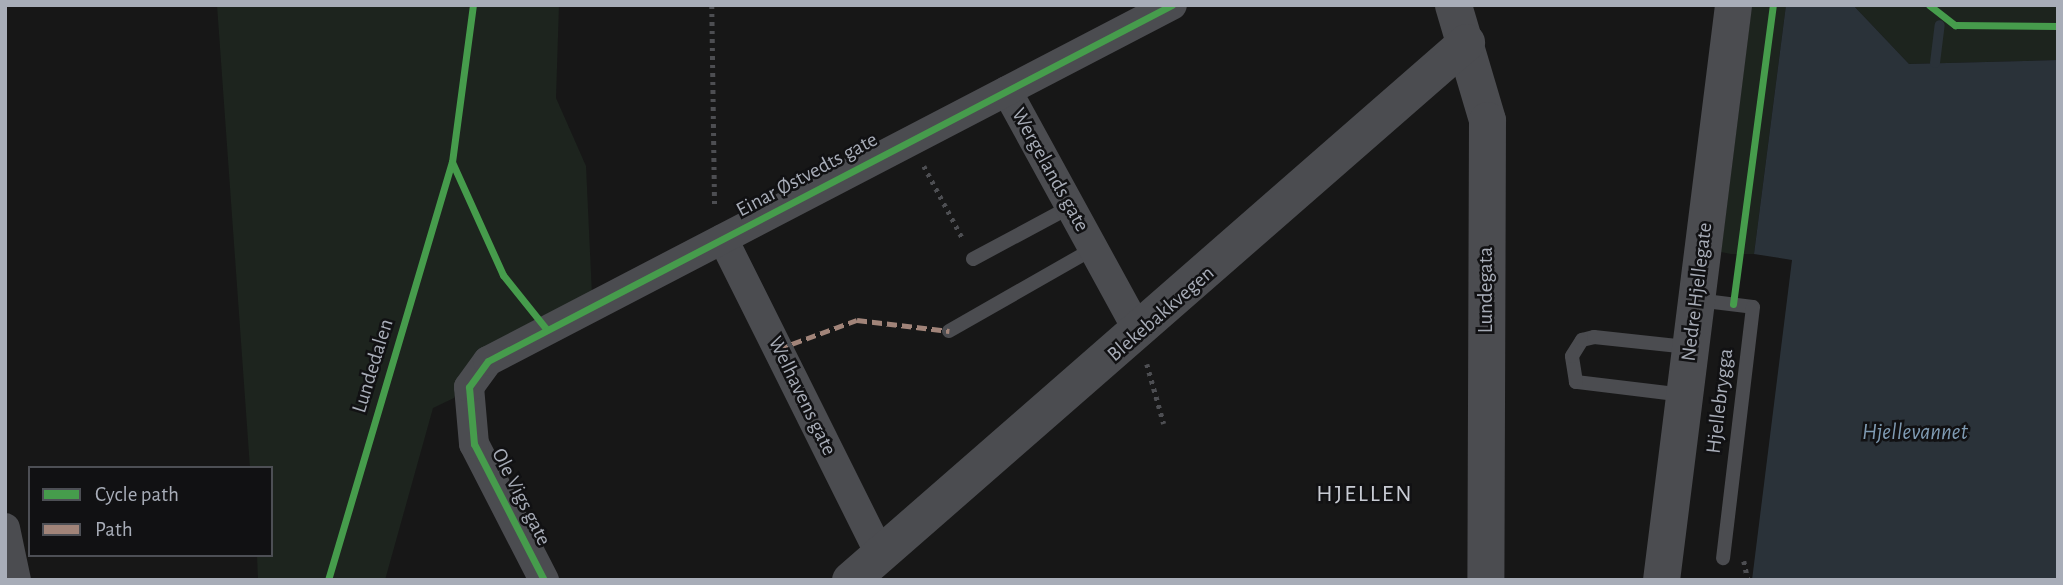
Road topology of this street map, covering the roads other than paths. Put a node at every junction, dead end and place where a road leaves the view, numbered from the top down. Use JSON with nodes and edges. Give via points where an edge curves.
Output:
{"nodes":[{"id":1,"x":1171,"y":5,"type":"edge"},
{"id":2,"x":1453,"y":5,"type":"edge"},
{"id":3,"x":1733,"y":5,"type":"edge"},
{"id":4,"x":1466,"y":41,"type":"junction"},
{"id":5,"x":1007,"y":91,"type":"junction"},
{"id":6,"x":1070,"y":207,"type":"junction"},
{"id":7,"x":723,"y":239,"type":"junction"},
{"id":8,"x":1093,"y":249,"type":"junction"},
{"id":9,"x":973,"y":259,"type":"road end"},
{"id":10,"x":1696,"y":300,"type":"junction"},
{"id":11,"x":949,"y":331,"type":"dead end"},
{"id":12,"x":1139,"y":332,"type":"junction"},
{"id":13,"x":1690,"y":348,"type":"junction"},
{"id":14,"x":469,"y":387,"type":"joint"},
{"id":15,"x":1684,"y":395,"type":"junction"},
{"id":16,"x":5,"y":528,"type":"edge"},
{"id":17,"x":880,"y":554,"type":"junction"},
{"id":18,"x":1723,"y":558,"type":"dead end"},
{"id":19,"x":1480,"y":577,"type":"edge"},
{"id":20,"x":16,"y":580,"type":"edge"},
{"id":21,"x":544,"y":580,"type":"edge"},
{"id":22,"x":850,"y":580,"type":"edge"},
{"id":23,"x":1661,"y":580,"type":"edge"}],
"edges":[{"from":1,"to":5,"type":"street","name":"Einar Østvedts gate"},
{"from":2,"to":4,"type":"street","name":"Lundegata"},
{"from":3,"to":10,"type":"street","name":"Nedre Hjellegate"},
{"from":4,"to":12,"type":"street","name":"Blekebakkvegen"},
{"from":4,"to":19,"type":"street","name":"Lundegata","via":[[1487,120]]},
{"from":5,"to":6,"type":"street","name":"Wergelands gate"},
{"from":5,"to":7,"type":"street","name":"Einar Østvedts gate"},
{"from":6,"to":8,"type":"street","name":"Wergelands gate"},
{"from":6,"to":9,"type":"lane"},
{"from":7,"to":14,"type":"street","name":"Einar Østvedts gate","via":[[488,361]]},
{"from":7,"to":17,"type":"street","name":"Welhavens gate"},
{"from":8,"to":11,"type":"lane","name":"Wergelands gate"},
{"from":8,"to":12,"type":"street","name":"Wergelands gate"},
{"from":10,"to":13,"type":"street","name":"Nedre Hjellegate"},
{"from":10,"to":18,"type":"lane","name":"Hjellebrygga","via":[[1753,307]]},
{"from":12,"to":17,"type":"street","name":"Blekebakkvegen"},
{"from":13,"to":15,"type":"street","name":"Nedre Hjellegate"},
{"from":13,"to":15,"type":"lane","via":[[1594,337],[1582,340],[1572,356],[1576,382]]},
{"from":14,"to":21,"type":"street","name":"Ole Vigs gate","via":[[474,444]]},
{"from":15,"to":23,"type":"street","name":"Nedre Hjellegate"},
{"from":16,"to":20,"type":"street"},
{"from":17,"to":22,"type":"street","name":"Blekebakkvegen"}]}
